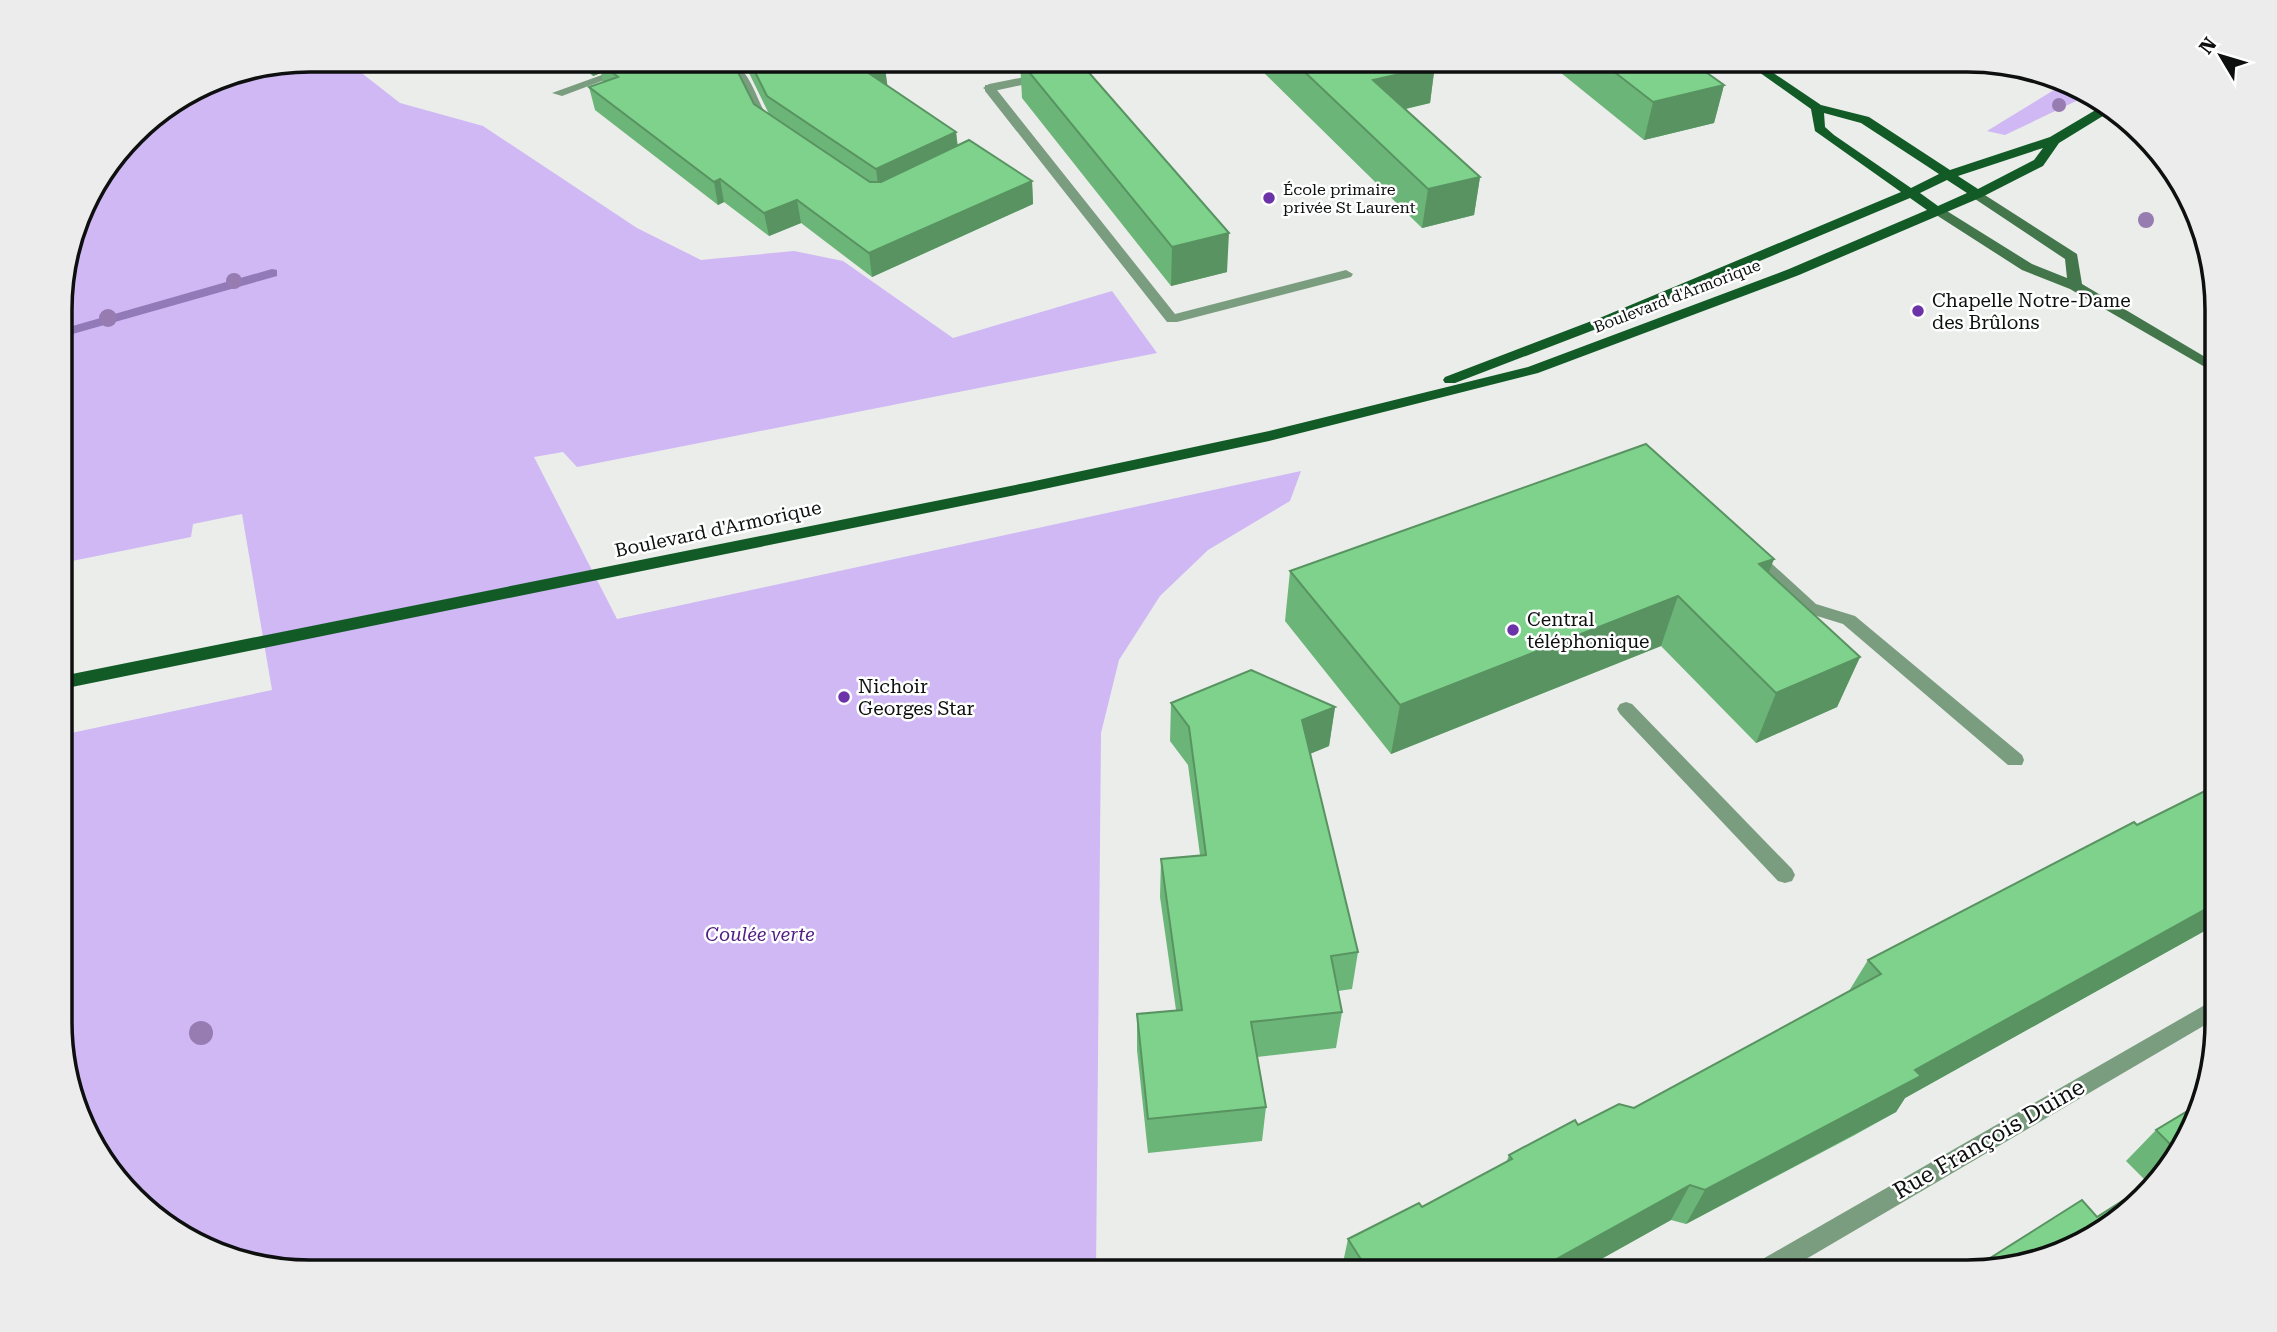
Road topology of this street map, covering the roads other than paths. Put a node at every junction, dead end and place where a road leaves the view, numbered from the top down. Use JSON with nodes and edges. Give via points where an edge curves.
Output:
{"nodes":[{"id":1,"x":620,"y":72,"type":"edge"},
{"id":2,"x":736,"y":72,"type":"edge"},
{"id":3,"x":1067,"y":72,"type":"edge"},
{"id":4,"x":1764,"y":72,"type":"edge"},
{"id":5,"x":558,"y":93,"type":"dead end"},
{"id":6,"x":1817,"y":108,"type":"junction"},
{"id":7,"x":2100,"y":113,"type":"edge"},
{"id":8,"x":775,"y":130,"type":"edge"},
{"id":9,"x":2054,"y":140,"type":"junction"},
{"id":10,"x":1948,"y":175,"type":"junction"},
{"id":11,"x":1910,"y":192,"type":"junction"},
{"id":12,"x":1977,"y":194,"type":"junction"},
{"id":13,"x":1937,"y":211,"type":"junction"},
{"id":14,"x":1346,"y":274,"type":"dead end"},
{"id":15,"x":2075,"y":286,"type":"junction"},
{"id":16,"x":2205,"y":362,"type":"edge"},
{"id":17,"x":1382,"y":405,"type":"junction"},
{"id":18,"x":1741,"y":545,"type":"edge"},
{"id":19,"x":72,"y":681,"type":"edge"},
{"id":20,"x":1626,"y":709,"type":"dead end"},
{"id":21,"x":2015,"y":761,"type":"dead end"},
{"id":22,"x":1785,"y":875,"type":"dead end"},
{"id":23,"x":2205,"y":1014,"type":"edge"},
{"id":24,"x":1792,"y":1260,"type":"edge"}],
"edges":[{"from":1,"to":5,"type":"street"},
{"from":2,"to":8,"type":"street","via":[[743,77],[764,122]]},
{"from":3,"to":14,"type":"street","via":[[989,88],[1172,319]]},
{"from":4,"to":6,"type":"main road"},
{"from":6,"to":10,"type":"main road","via":[[1865,120]]},
{"from":6,"to":11,"type":"main road","via":[[1819,128]]},
{"from":7,"to":9,"type":"main road"},
{"from":9,"to":10,"type":"main road","name":"Boulevard d'Armorique"},
{"from":9,"to":12,"type":"main road","name":"Boulevard d'Armorique","via":[[2039,163]]},
{"from":10,"to":11,"type":"main road","name":"Boulevard d'Armorique"},
{"from":10,"to":12,"type":"main road"},
{"from":11,"to":13,"type":"main road"},
{"from":11,"to":17,"type":"main road","name":"Boulevard d'Armorique","via":[[1607,320]]},
{"from":12,"to":13,"type":"main road","name":"Boulevard d'Armorique"},
{"from":12,"to":15,"type":"main road","via":[[2071,257]]},
{"from":13,"to":15,"type":"main road","via":[[2027,267]]},
{"from":13,"to":17,"type":"main road","name":"Boulevard d'Armorique","via":[[1794,272],[1546,365]]},
{"from":15,"to":16,"type":"main road"},
{"from":17,"to":19,"type":"main road","name":"Boulevard d'Armorique","via":[[1242,441]]},
{"from":18,"to":21,"type":"street","via":[[1810,608],[1849,620]]},
{"from":20,"to":22,"type":"street"},
{"from":23,"to":24,"type":"street","name":"Rue François Duine"}]}
